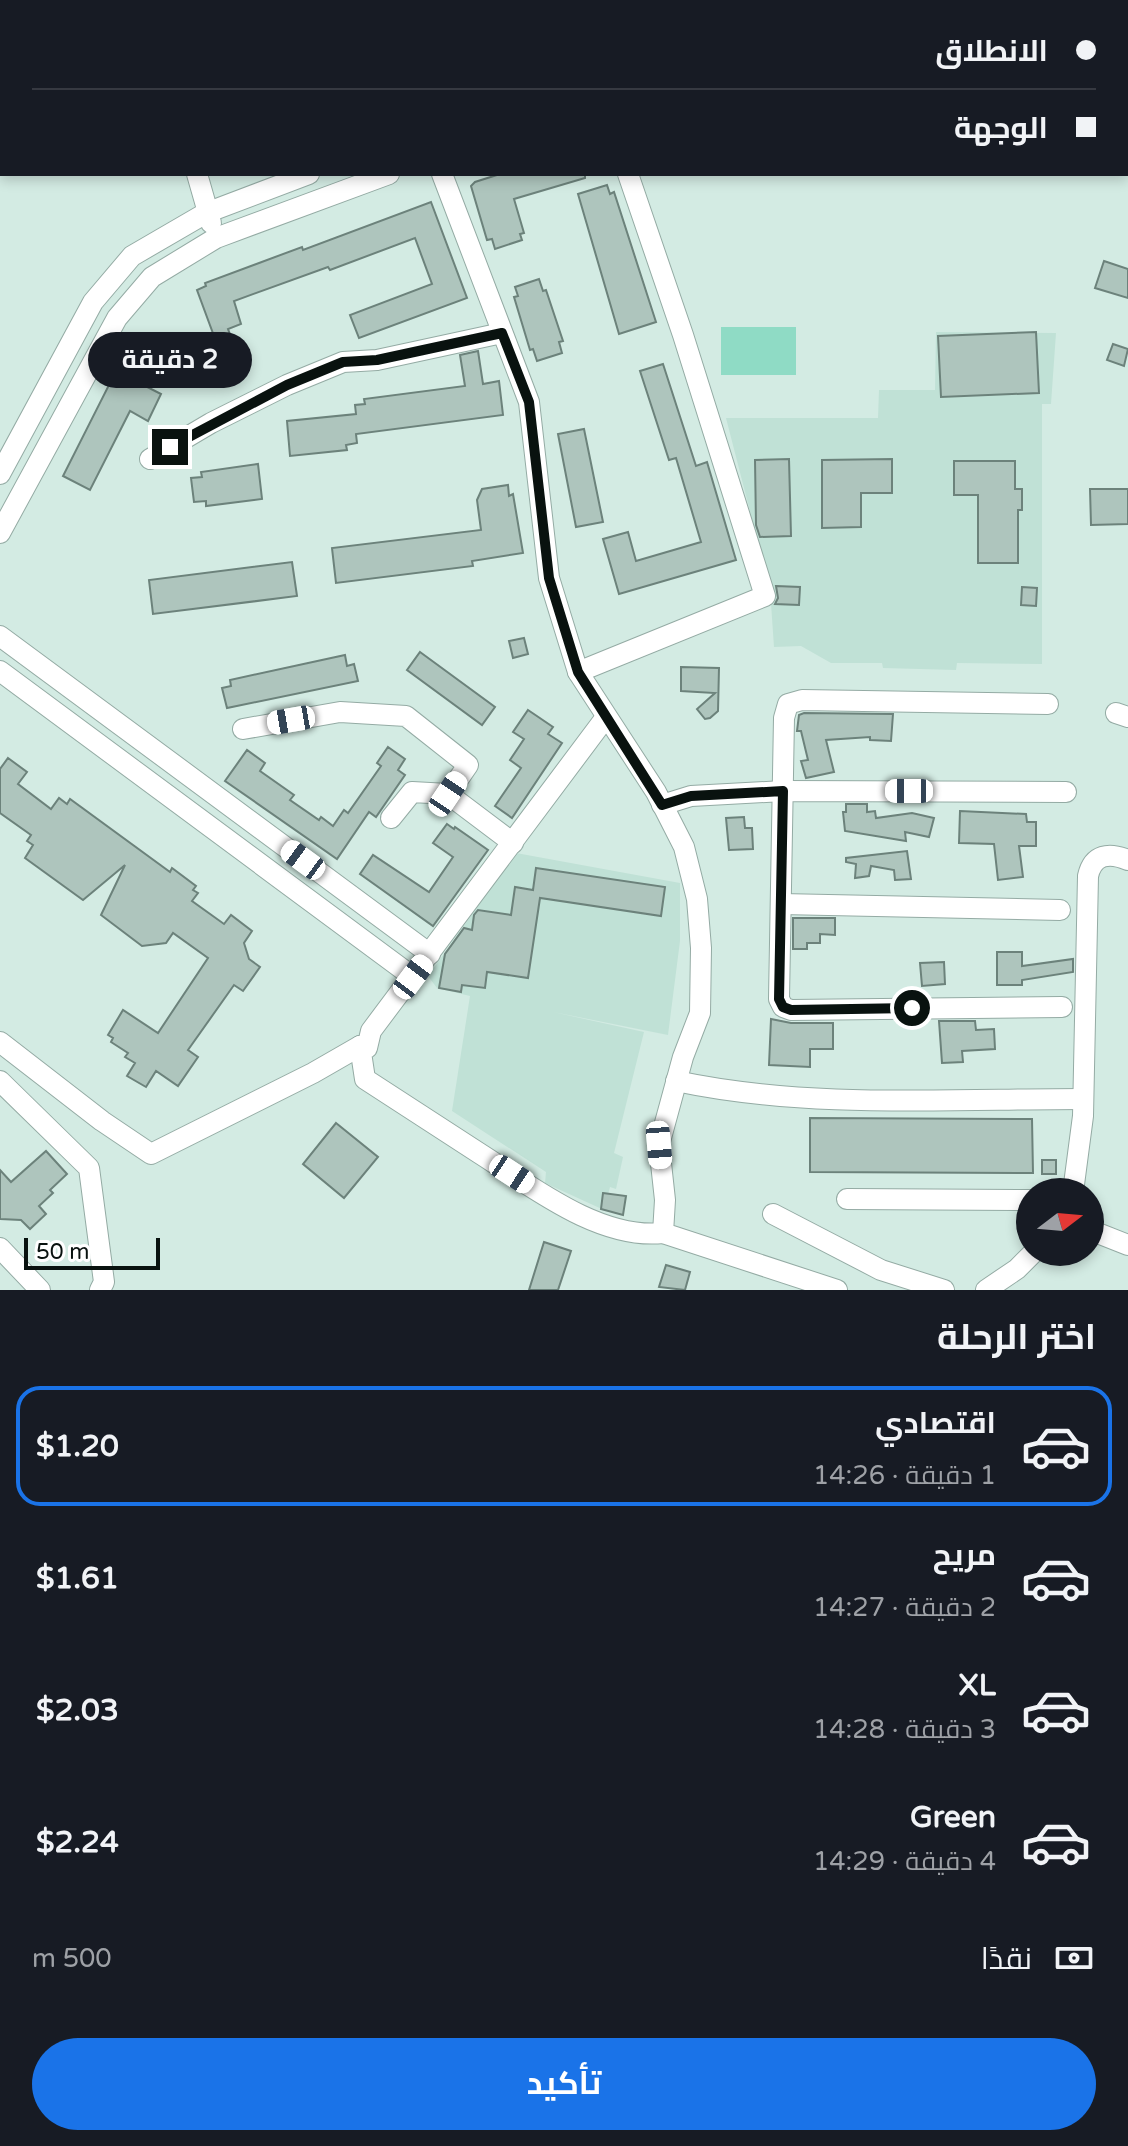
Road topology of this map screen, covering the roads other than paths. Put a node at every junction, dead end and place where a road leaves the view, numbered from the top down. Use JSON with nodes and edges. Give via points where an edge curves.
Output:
{"nodes":[{"id":1,"x":197,"y":176,"type":"edge"},
{"id":2,"x":304,"y":176,"type":"edge"},
{"id":3,"x":384,"y":176,"type":"edge"},
{"id":4,"x":443,"y":176,"type":"edge"},
{"id":5,"x":629,"y":176,"type":"edge"},
{"id":6,"x":206,"y":213,"type":"junction"},
{"id":7,"x":216,"y":238,"type":"junction"},
{"id":8,"x":502,"y":333,"type":"junction"},
{"id":9,"x":150,"y":459,"type":"dead end"},
{"id":10,"x":0,"y":474,"type":"edge"},
{"id":11,"x":0,"y":533,"type":"edge"},
{"id":12,"x":0,"y":636,"type":"edge"},
{"id":13,"x":0,"y":671,"type":"edge"},
{"id":14,"x":578,"y":672,"type":"junction"},
{"id":15,"x":1048,"y":704,"type":"dead end"},
{"id":16,"x":606,"y":717,"type":"junction"},
{"id":17,"x":243,"y":729,"type":"dead end"},
{"id":18,"x":783,"y":791,"type":"junction"},
{"id":19,"x":1066,"y":792,"type":"dead end"},
{"id":20,"x":448,"y":794,"type":"junction"},
{"id":21,"x":662,"y":805,"type":"junction"},
{"id":22,"x":391,"y":818,"type":"dead end"},
{"id":23,"x":513,"y":843,"type":"junction"},
{"id":24,"x":1128,"y":860,"type":"edge"},
{"id":25,"x":781,"y":904,"type":"junction"},
{"id":26,"x":1060,"y":910,"type":"dead end"},
{"id":27,"x":430,"y":954,"type":"junction"},
{"id":28,"x":413,"y":977,"type":"junction"},
{"id":29,"x":1062,"y":1007,"type":"dead end"},
{"id":30,"x":0,"y":1042,"type":"edge"},
{"id":31,"x":360,"y":1046,"type":"junction"},
{"id":32,"x":0,"y":1081,"type":"edge"},
{"id":33,"x":676,"y":1081,"type":"junction"},
{"id":34,"x":1083,"y":1099,"type":"junction"},
{"id":35,"x":1075,"y":1178,"type":"edge"},
{"id":36,"x":847,"y":1199,"type":"dead end"},
{"id":37,"x":1016,"y":1200,"type":"edge"},
{"id":38,"x":773,"y":1214,"type":"dead end"},
{"id":39,"x":663,"y":1233,"type":"junction"},
{"id":40,"x":1104,"y":1236,"type":"edge"},
{"id":41,"x":1128,"y":1245,"type":"edge"},
{"id":42,"x":0,"y":1248,"type":"edge"},
{"id":43,"x":1020,"y":1266,"type":"edge"},
{"id":44,"x":40,"y":1290,"type":"edge"},
{"id":45,"x":100,"y":1290,"type":"edge"},
{"id":46,"x":837,"y":1290,"type":"edge"},
{"id":47,"x":944,"y":1290,"type":"edge"},
{"id":48,"x":986,"y":1290,"type":"edge"}],
"edges":[{"from":1,"to":6,"type":"street"},
{"from":2,"to":6,"type":"street"},
{"from":3,"to":7,"type":"street"},
{"from":4,"to":8,"type":"street"},
{"from":5,"to":14,"type":"street","via":[[765,596]]},
{"from":6,"to":7,"type":"street"},
{"from":6,"to":10,"type":"street","via":[[132,256],[93,302]]},
{"from":7,"to":11,"type":"street","via":[[152,277],[117,318]]},
{"from":8,"to":9,"type":"street","via":[[377,360],[343,362],[211,423]]},
{"from":8,"to":14,"type":"street","via":[[529,402],[549,578]]},
{"from":12,"to":27,"type":"street"},
{"from":13,"to":28,"type":"street"},
{"from":14,"to":16,"type":"street"},
{"from":15,"to":18,"type":"street","via":[[795,701],[785,711]]},
{"from":16,"to":21,"type":"street"},
{"from":16,"to":23,"type":"street"},
{"from":17,"to":20,"type":"street","via":[[340,712],[406,716],[468,765]]},
{"from":18,"to":19,"type":"street"},
{"from":18,"to":21,"type":"street","via":[[691,796]]},
{"from":18,"to":25,"type":"street"},
{"from":20,"to":22,"type":"street","via":[[412,792]]},
{"from":20,"to":23,"type":"street"},
{"from":21,"to":33,"type":"street","via":[[684,847],[697,899],[701,948],[700,1013]]},
{"from":23,"to":27,"type":"street"},
{"from":24,"to":34,"type":"street","via":[[1100,857],[1088,876]]},
{"from":25,"to":26,"type":"street"},
{"from":25,"to":29,"type":"street","via":[[779,999],[787,1009]]},
{"from":27,"to":28,"type":"street"},
{"from":28,"to":31,"type":"street","via":[[371,1031],[367,1048]]},
{"from":30,"to":31,"type":"street","via":[[151,1154]]},
{"from":31,"to":39,"type":"street","via":[[365,1079],[557,1204],[617,1229]]},
{"from":32,"to":45,"type":"street","via":[[89,1168],[104,1282]]},
{"from":33,"to":34,"type":"street","via":[[726,1092],[808,1099]]},
{"from":33,"to":39,"type":"street","via":[[659,1145]]},
{"from":34,"to":35,"type":"street"},
{"from":36,"to":37,"type":"street"},
{"from":38,"to":47,"type":"street","via":[[881,1270]]},
{"from":39,"to":46,"type":"street"},
{"from":40,"to":41,"type":"street"},
{"from":42,"to":44,"type":"street"},
{"from":43,"to":48,"type":"street"}]}
